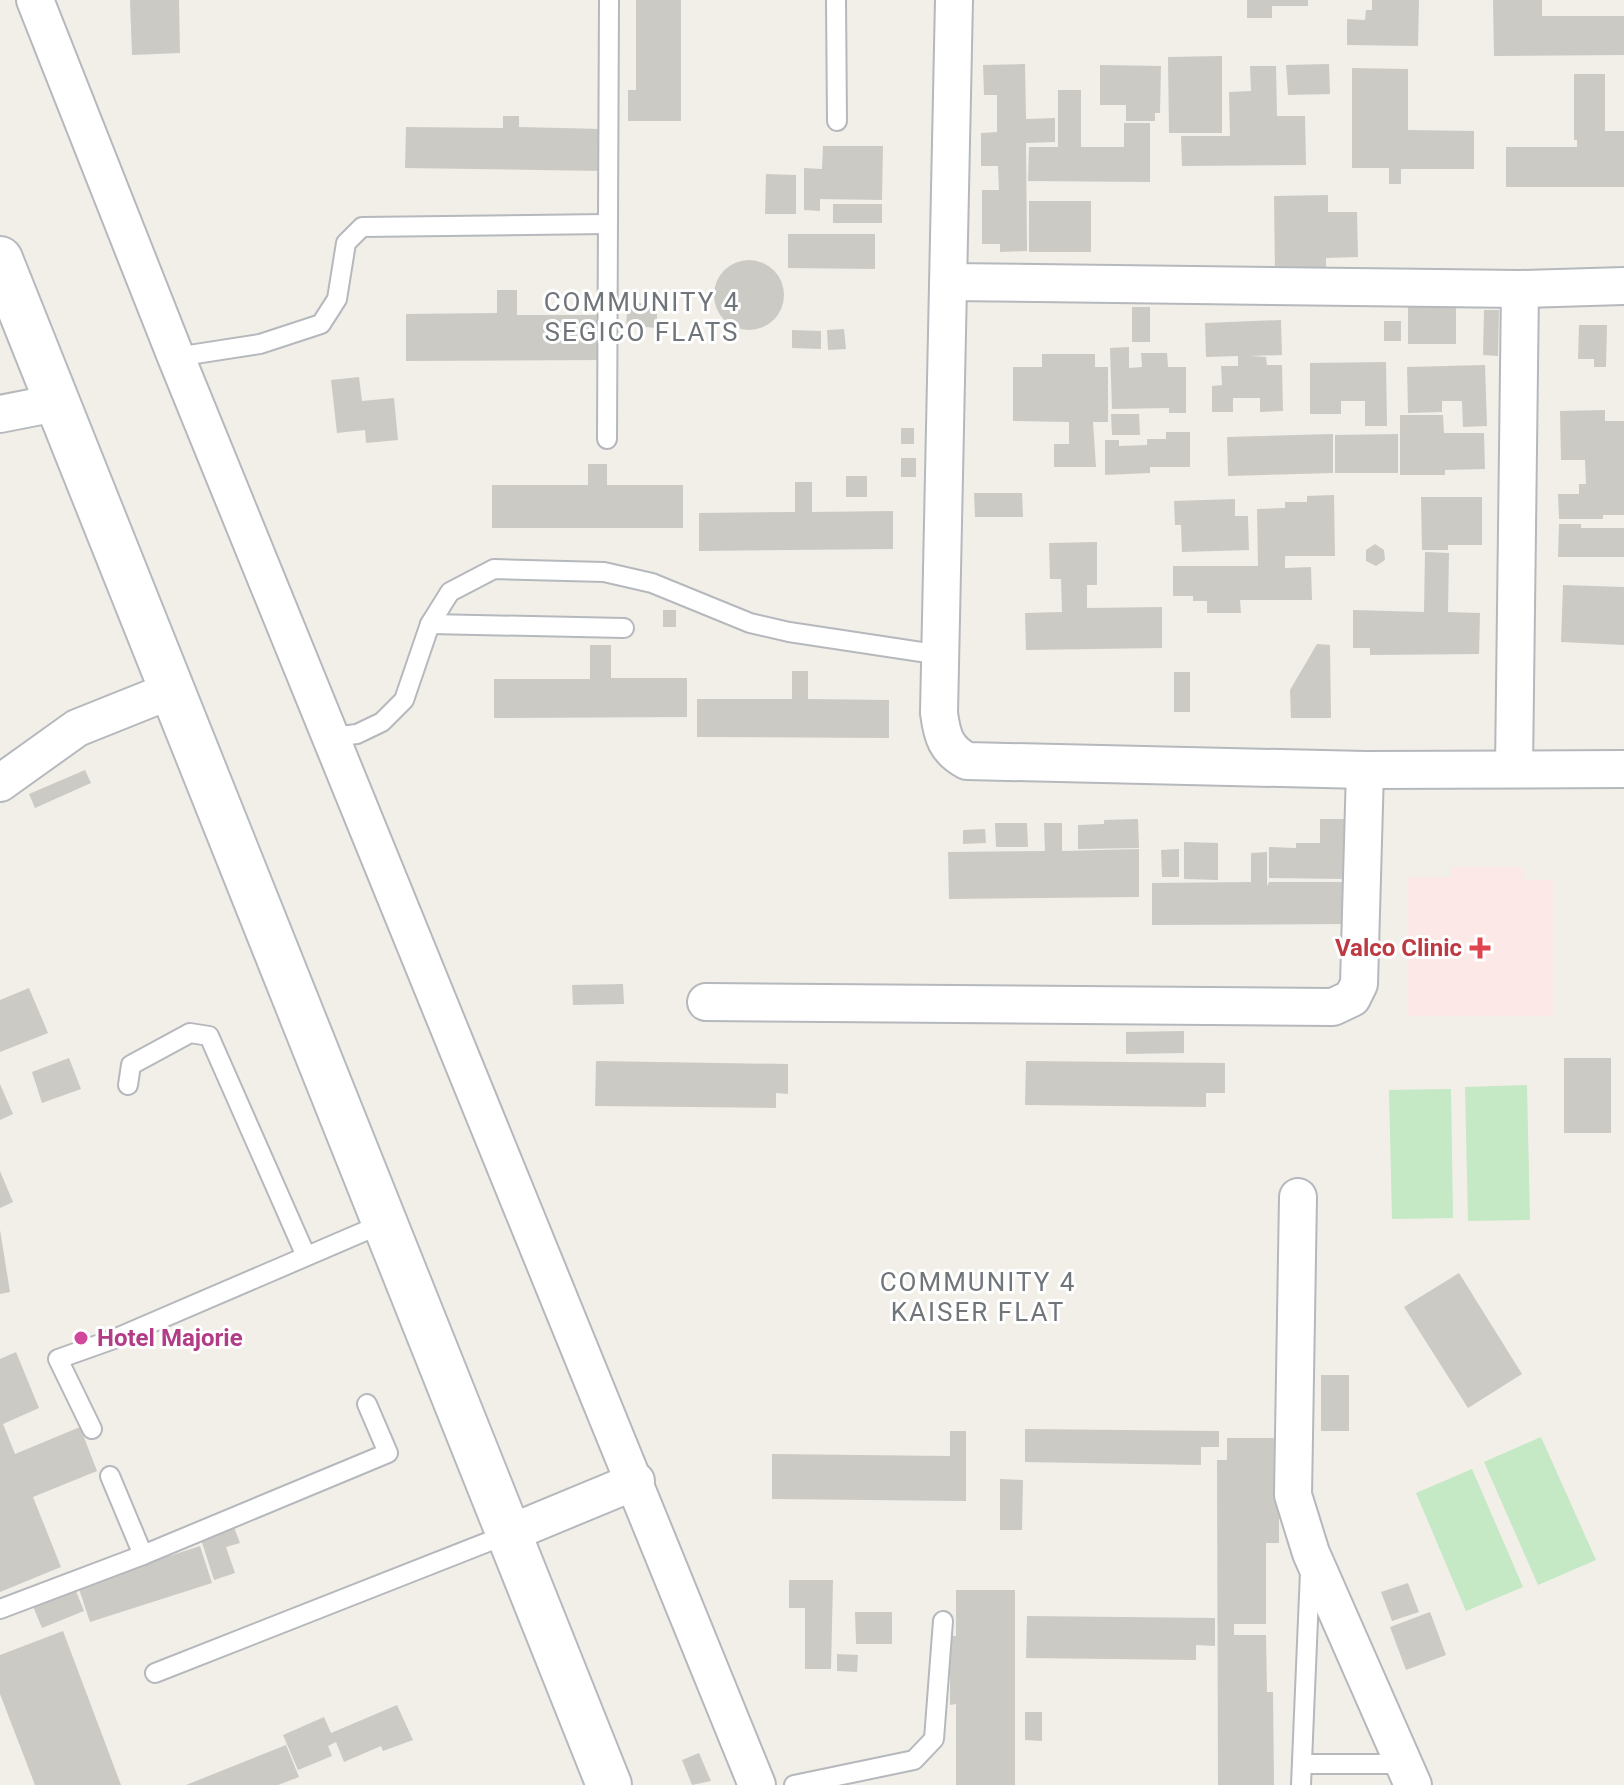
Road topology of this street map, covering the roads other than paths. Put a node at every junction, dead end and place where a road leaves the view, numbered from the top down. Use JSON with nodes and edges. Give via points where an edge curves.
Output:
{"nodes":[{"id":1,"x":36,"y":0,"type":"edge"},
{"id":2,"x":609,"y":0,"type":"edge"},
{"id":3,"x":836,"y":0,"type":"edge"},
{"id":4,"x":954,"y":0,"type":"edge"},
{"id":5,"x":837,"y":121,"type":"dead end"},
{"id":6,"x":607,"y":224,"type":"junction"},
{"id":7,"x":0,"y":259,"type":"edge"},
{"id":8,"x":949,"y":282,"type":"junction"},
{"id":9,"x":1624,"y":286,"type":"edge"},
{"id":10,"x":1520,"y":289,"type":"junction"},
{"id":11,"x":176,"y":357,"type":"junction"},
{"id":12,"x":56,"y":403,"type":"junction"},
{"id":13,"x":0,"y":414,"type":"edge"},
{"id":14,"x":607,"y":439,"type":"dead end"},
{"id":15,"x":430,"y":624,"type":"junction"},
{"id":16,"x":624,"y":628,"type":"dead end"},
{"id":17,"x":941,"y":655,"type":"junction"},
{"id":18,"x":172,"y":690,"type":"junction"},
{"id":19,"x":332,"y":737,"type":"junction"},
{"id":20,"x":1514,"y":769,"type":"junction"},
{"id":21,"x":1624,"y":769,"type":"edge"},
{"id":22,"x":1365,"y":770,"type":"junction"},
{"id":23,"x":0,"y":783,"type":"edge"},
{"id":24,"x":706,"y":1002,"type":"dead end"},
{"id":25,"x":128,"y":1085,"type":"dead end"},
{"id":26,"x":1298,"y":1197,"type":"dead end"},
{"id":27,"x":384,"y":1223,"type":"junction"},
{"id":28,"x":306,"y":1256,"type":"junction"},
{"id":29,"x":367,"y":1404,"type":"dead end"},
{"id":30,"x":92,"y":1429,"type":"dead end"},
{"id":31,"x":110,"y":1476,"type":"dead end"},
{"id":32,"x":636,"y":1481,"type":"junction"},
{"id":33,"x":508,"y":1534,"type":"junction"},
{"id":34,"x":1311,"y":1553,"type":"junction"},
{"id":35,"x":143,"y":1555,"type":"junction"},
{"id":36,"x":0,"y":1609,"type":"edge"},
{"id":37,"x":943,"y":1621,"type":"dead end"},
{"id":38,"x":155,"y":1673,"type":"dead end"},
{"id":39,"x":1302,"y":1764,"type":"junction"},
{"id":40,"x":1409,"y":1775,"type":"edge"},
{"id":41,"x":609,"y":1785,"type":"edge"},
{"id":42,"x":757,"y":1785,"type":"edge"},
{"id":43,"x":794,"y":1785,"type":"edge"},
{"id":44,"x":1301,"y":1785,"type":"edge"}],
"edges":[{"from":1,"to":11,"type":"street"},
{"from":2,"to":6,"type":"lane"},
{"from":3,"to":5,"type":"lane"},
{"from":4,"to":8,"type":"street"},
{"from":6,"to":11,"type":"lane","via":[[362,227],[346,243],[337,299],[321,324],[260,344]]},
{"from":6,"to":14,"type":"lane"},
{"from":7,"to":12,"type":"main road"},
{"from":8,"to":10,"type":"street"},
{"from":8,"to":17,"type":"street"},
{"from":9,"to":10,"type":"street"},
{"from":10,"to":20,"type":"street"},
{"from":11,"to":19,"type":"street"},
{"from":12,"to":13,"type":"street"},
{"from":12,"to":18,"type":"main road"},
{"from":15,"to":16,"type":"lane"},
{"from":15,"to":17,"type":"lane","via":[[450,592],[494,569],[604,572],[652,583],[750,623]]},
{"from":15,"to":19,"type":"lane","via":[[404,700],[382,722],[357,734]]},
{"from":17,"to":22,"type":"street","via":[[941,729],[952,754],[967,761]]},
{"from":18,"to":23,"type":"street","via":[[77,728]]},
{"from":18,"to":27,"type":"main road"},
{"from":19,"to":32,"type":"street"},
{"from":20,"to":21,"type":"street"},
{"from":20,"to":22,"type":"street"},
{"from":22,"to":24,"type":"street","via":[[1359,984],[1352,998],[1333,1007]]},
{"from":25,"to":28,"type":"lane","via":[[131,1065],[190,1033],[209,1036]]},
{"from":26,"to":34,"type":"street","via":[[1293,1495]]},
{"from":27,"to":28,"type":"lane"},
{"from":27,"to":33,"type":"main road"},
{"from":28,"to":30,"type":"lane","via":[[58,1359]]},
{"from":29,"to":35,"type":"lane","via":[[388,1453]]},
{"from":31,"to":35,"type":"lane"},
{"from":32,"to":33,"type":"street"},
{"from":32,"to":42,"type":"street"},
{"from":33,"to":38,"type":"lane"},
{"from":33,"to":41,"type":"main road"},
{"from":34,"to":39,"type":"lane"},
{"from":34,"to":40,"type":"street"},
{"from":35,"to":36,"type":"lane"},
{"from":37,"to":43,"type":"lane","via":[[934,1739],[914,1760]]},
{"from":39,"to":40,"type":"lane"},
{"from":39,"to":44,"type":"lane"}]}
